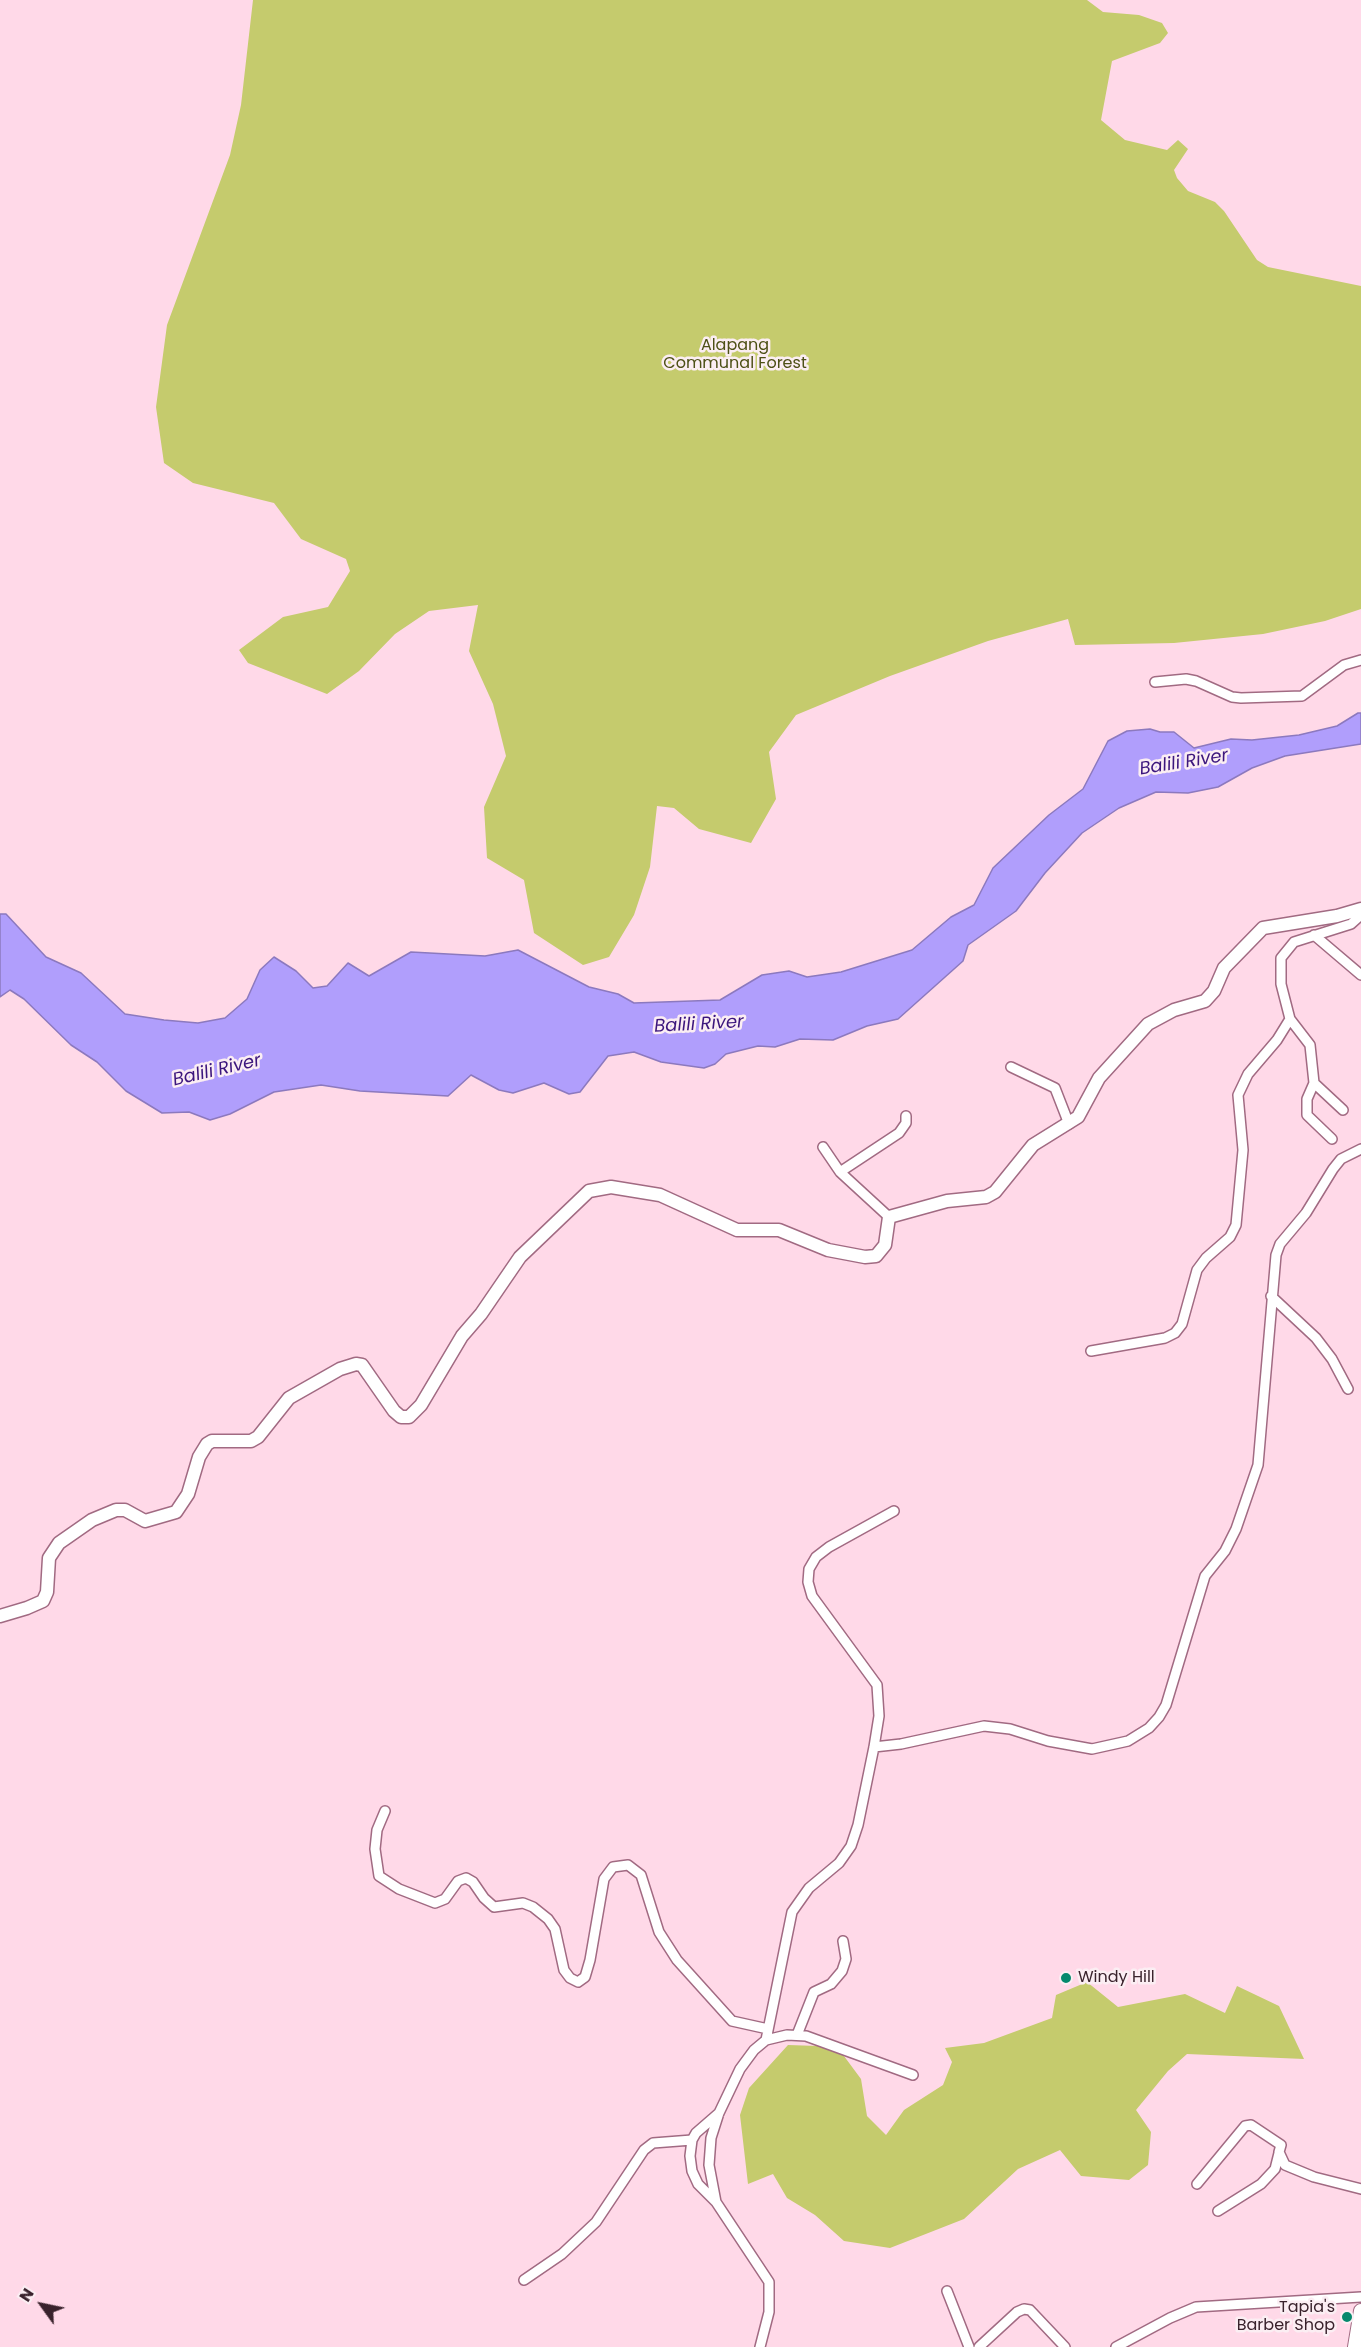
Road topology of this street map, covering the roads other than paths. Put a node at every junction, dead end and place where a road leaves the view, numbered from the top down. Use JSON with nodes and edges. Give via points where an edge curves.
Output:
{"nodes":[{"id":1,"x":1361,"y":660,"type":"edge"},
{"id":2,"x":1155,"y":682,"type":"dead end"},
{"id":3,"x":1361,"y":909,"type":"edge"},
{"id":4,"x":1361,"y":915,"type":"edge"},
{"id":5,"x":1314,"y":935,"type":"junction"},
{"id":6,"x":1361,"y":975,"type":"edge"},
{"id":7,"x":1290,"y":1019,"type":"junction"},
{"id":8,"x":1011,"y":1067,"type":"dead end"},
{"id":9,"x":1314,"y":1083,"type":"junction"},
{"id":10,"x":1343,"y":1110,"type":"dead end"},
{"id":11,"x":906,"y":1116,"type":"dead end"},
{"id":12,"x":1069,"y":1124,"type":"junction"},
{"id":13,"x":1332,"y":1139,"type":"dead end"},
{"id":14,"x":823,"y":1147,"type":"dead end"},
{"id":15,"x":1361,"y":1149,"type":"edge"},
{"id":16,"x":840,"y":1172,"type":"junction"},
{"id":17,"x":889,"y":1217,"type":"junction"},
{"id":18,"x":1271,"y":1296,"type":"junction"},
{"id":19,"x":1091,"y":1351,"type":"dead end"},
{"id":20,"x":1348,"y":1389,"type":"dead end"},
{"id":21,"x":894,"y":1511,"type":"dead end"},
{"id":22,"x":0,"y":1616,"type":"edge"},
{"id":23,"x":874,"y":1747,"type":"junction"},
{"id":24,"x":385,"y":1810,"type":"dead end"},
{"id":25,"x":843,"y":1941,"type":"dead end"},
{"id":26,"x":768,"y":2029,"type":"junction"},
{"id":27,"x":797,"y":2035,"type":"junction"},
{"id":28,"x":766,"y":2040,"type":"junction"},
{"id":29,"x":913,"y":2075,"type":"dead end"},
{"id":30,"x":719,"y":2113,"type":"junction"},
{"id":31,"x":692,"y":2140,"type":"junction"},
{"id":32,"x":1279,"y":2152,"type":"junction"},
{"id":33,"x":1197,"y":2184,"type":"dead end"},
{"id":34,"x":1361,"y":2189,"type":"edge"},
{"id":35,"x":716,"y":2202,"type":"junction"},
{"id":36,"x":1218,"y":2211,"type":"dead end"},
{"id":37,"x":524,"y":2280,"type":"dead end"},
{"id":38,"x":947,"y":2291,"type":"dead end"},
{"id":39,"x":1361,"y":2297,"type":"edge"},
{"id":40,"x":1361,"y":2311,"type":"edge"},
{"id":41,"x":1358,"y":2343,"type":"edge"},
{"id":42,"x":760,"y":2347,"type":"edge"},
{"id":43,"x":969,"y":2347,"type":"edge"},
{"id":44,"x":979,"y":2347,"type":"edge"},
{"id":45,"x":1065,"y":2347,"type":"edge"},
{"id":46,"x":1116,"y":2347,"type":"edge"}],
"edges":[{"from":1,"to":2,"type":"street","via":[[1344,664],[1302,696],[1241,698],[1186,679]]},
{"from":3,"to":12,"type":"street","via":[[1263,928],[1224,968],[1205,1001],[1156,1018],[1142,1030],[1100,1078],[1085,1107]]},
{"from":4,"to":5,"type":"street","via":[[1352,924]]},
{"from":5,"to":6,"type":"street"},
{"from":5,"to":7,"type":"street","via":[[1294,942],[1281,958],[1281,984]]},
{"from":7,"to":9,"type":"street","via":[[1310,1045]]},
{"from":7,"to":19,"type":"street","via":[[1243,1082],[1238,1095],[1243,1150],[1236,1225],[1230,1237],[1197,1270],[1182,1324],[1165,1338]]},
{"from":8,"to":12,"type":"street","via":[[1055,1088]]},
{"from":9,"to":10,"type":"street"},
{"from":9,"to":13,"type":"street","via":[[1307,1099],[1308,1115]]},
{"from":11,"to":16,"type":"street","via":[[899,1133]]},
{"from":12,"to":17,"type":"street","via":[[1033,1145],[1004,1184],[986,1197],[947,1201]]},
{"from":14,"to":16,"type":"street"},
{"from":15,"to":18,"type":"street","via":[[1341,1159],[1332,1169],[1306,1213],[1280,1244]]},
{"from":16,"to":17,"type":"street"},
{"from":17,"to":22,"type":"street","via":[[881,1253],[865,1257],[828,1250],[779,1230],[737,1230],[660,1195],[611,1186],[589,1191],[520,1257],[462,1336],[421,1405],[409,1417],[394,1411],[362,1365],[340,1369],[289,1398],[251,1441],[207,1444],[188,1494],[176,1512],[145,1521],[125,1510],[116,1510],[92,1520],[59,1543],[50,1558],[43,1601]]},
{"from":18,"to":20,"type":"street","via":[[1316,1338]]},
{"from":18,"to":23,"type":"street","via":[[1258,1465],[1236,1529],[1206,1576],[1159,1717],[1128,1741],[1092,1749],[984,1726]]},
{"from":21,"to":23,"type":"street","via":[[829,1547],[816,1557],[808,1575],[812,1596],[877,1685],[879,1716]]},
{"from":23,"to":26,"type":"street","via":[[851,1846],[839,1863],[809,1888],[792,1912]]},
{"from":24,"to":26,"type":"street","via":[[376,1830],[379,1876],[399,1889],[435,1903],[445,1899],[458,1881],[466,1878],[494,1907],[523,1903],[533,1907],[555,1929],[564,1970],[578,1982],[585,1977],[590,1960],[604,1879],[613,1867],[628,1865],[641,1875],[659,1932],[677,1960],[732,2021]]},
{"from":25,"to":27,"type":"street","via":[[846,1959],[842,1971],[814,1992]]},
{"from":26,"to":28,"type":"street"},
{"from":27,"to":28,"type":"street"},
{"from":27,"to":29,"type":"street"},
{"from":28,"to":30,"type":"street","via":[[740,2069]]},
{"from":30,"to":31,"type":"street"},
{"from":30,"to":35,"type":"street","via":[[711,2138],[709,2165]]},
{"from":31,"to":35,"type":"street","via":[[692,2171],[698,2184]]},
{"from":31,"to":37,"type":"street","via":[[653,2143],[644,2150],[596,2222],[562,2254]]},
{"from":32,"to":33,"type":"street","via":[[1281,2145],[1273,2138],[1257,2127],[1245,2126]]},
{"from":32,"to":34,"type":"street","via":[[1285,2165]]},
{"from":32,"to":36,"type":"street","via":[[1275,2169],[1261,2184]]},
{"from":35,"to":42,"type":"street","via":[[769,2282],[769,2312]]},
{"from":38,"to":43,"type":"street"},
{"from":39,"to":46,"type":"street","via":[[1196,2307]]},
{"from":40,"to":41,"type":"main road"},
{"from":44,"to":45,"type":"street","via":[[1024,2309],[1030,2310]]}]}
